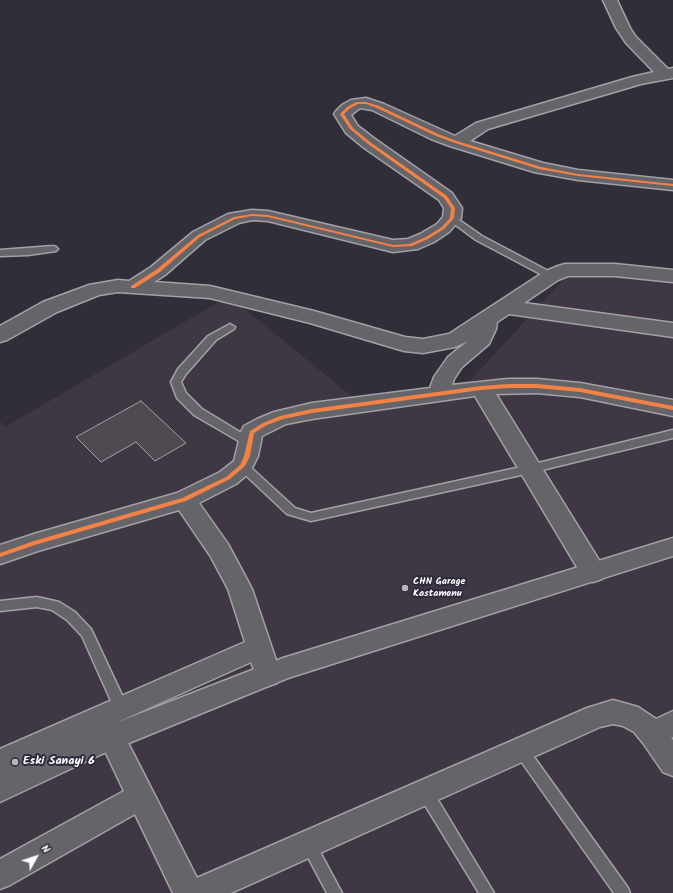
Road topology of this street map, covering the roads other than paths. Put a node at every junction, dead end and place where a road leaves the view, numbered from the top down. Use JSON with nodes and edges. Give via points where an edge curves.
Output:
{"nodes":[{"id":1,"x":610,"y":0,"type":"edge"},
{"id":2,"x":669,"y":73,"type":"edge"},
{"id":3,"x":456,"y":142,"type":"junction"},
{"id":4,"x":673,"y":185,"type":"edge"},
{"id":5,"x":452,"y":218,"type":"junction"},
{"id":6,"x":53,"y":249,"type":"dead end"},
{"id":7,"x":0,"y":253,"type":"edge"},
{"id":8,"x":551,"y":276,"type":"junction"},
{"id":9,"x":673,"y":276,"type":"edge"},
{"id":10,"x":133,"y":287,"type":"junction"},
{"id":11,"x":506,"y":307,"type":"junction"},
{"id":12,"x":487,"y":320,"type":"junction"},
{"id":13,"x":230,"y":327,"type":"dead end"},
{"id":14,"x":673,"y":330,"type":"edge"},
{"id":15,"x":0,"y":335,"type":"edge"},
{"id":16,"x":481,"y":388,"type":"junction"},
{"id":17,"x":438,"y":394,"type":"junction"},
{"id":18,"x":673,"y":408,"type":"edge"},
{"id":19,"x":673,"y":434,"type":"edge"},
{"id":20,"x":249,"y":443,"type":"junction"},
{"id":21,"x":242,"y":466,"type":"junction"},
{"id":22,"x":530,"y":469,"type":"junction"},
{"id":23,"x":184,"y":500,"type":"junction"},
{"id":24,"x":673,"y":547,"type":"edge"},
{"id":25,"x":0,"y":555,"type":"edge"},
{"id":26,"x":593,"y":572,"type":"junction"},
{"id":27,"x":0,"y":606,"type":"edge"},
{"id":28,"x":259,"y":647,"type":"junction"},
{"id":29,"x":268,"y":675,"type":"junction"},
{"id":30,"x":112,"y":720,"type":"junction"},
{"id":31,"x":663,"y":728,"type":"edge"},
{"id":32,"x":521,"y":750,"type":"junction"},
{"id":33,"x":0,"y":762,"type":"edge"},
{"id":34,"x":673,"y":763,"type":"edge"},
{"id":35,"x":0,"y":788,"type":"edge"},
{"id":36,"x":425,"y":792,"type":"junction"},
{"id":37,"x":141,"y":796,"type":"junction"},
{"id":38,"x":308,"y":844,"type":"junction"},
{"id":39,"x":0,"y":875,"type":"edge"},
{"id":40,"x":189,"y":893,"type":"edge"},
{"id":41,"x":197,"y":893,"type":"edge"},
{"id":42,"x":335,"y":893,"type":"edge"},
{"id":43,"x":487,"y":893,"type":"edge"},
{"id":44,"x":623,"y":893,"type":"edge"}],
"edges":[{"from":1,"to":2,"type":"street","via":[[631,40]]},
{"from":2,"to":3,"type":"street","via":[[482,126]]},
{"from":3,"to":4,"type":"street","via":[[540,168],[578,175]]},
{"from":3,"to":5,"type":"street","via":[[366,103],[357,103],[342,114],[352,129],[369,143],[446,197],[453,208]]},
{"from":5,"to":8,"type":"lane","via":[[479,238]]},
{"from":5,"to":10,"type":"street","via":[[443,228],[412,245],[393,246],[268,216],[234,218],[199,236],[158,271]]},
{"from":6,"to":7,"type":"lane"},
{"from":8,"to":9,"type":"street","via":[[565,270],[582,269]]},
{"from":8,"to":11,"type":"street"},
{"from":10,"to":12,"type":"street","via":[[210,292],[314,317],[404,344],[423,346],[454,340]]},
{"from":10,"to":15,"type":"street","via":[[96,289],[78,295],[50,307]]},
{"from":11,"to":12,"type":"street"},
{"from":11,"to":14,"type":"street"},
{"from":12,"to":17,"type":"street","via":[[482,339],[454,362],[444,377]]},
{"from":13,"to":20,"type":"lane","via":[[212,338],[176,382],[181,395],[198,412]]},
{"from":16,"to":17,"type":"street"},
{"from":16,"to":18,"type":"street","via":[[537,386],[580,390]]},
{"from":16,"to":22,"type":"street"},
{"from":17,"to":20,"type":"street","via":[[282,417],[252,432]]},
{"from":19,"to":22,"type":"lane"},
{"from":20,"to":21,"type":"street"},
{"from":21,"to":22,"type":"lane","via":[[291,511],[311,517]]},
{"from":21,"to":23,"type":"street","via":[[228,478]]},
{"from":22,"to":26,"type":"street"},
{"from":23,"to":25,"type":"street"},
{"from":23,"to":28,"type":"street","via":[[220,551],[240,589]]},
{"from":24,"to":26,"type":"street"},
{"from":26,"to":29,"type":"street"},
{"from":27,"to":30,"type":"lane","via":[[37,602],[55,606],[71,616],[87,633]]},
{"from":28,"to":29,"type":"street"},
{"from":28,"to":30,"type":"street"},
{"from":29,"to":30,"type":"street"},
{"from":30,"to":33,"type":"street"},
{"from":30,"to":35,"type":"street","via":[[92,745]]},
{"from":30,"to":37,"type":"street"},
{"from":31,"to":32,"type":"street","via":[[643,724],[629,715],[612,712],[596,716]]},
{"from":31,"to":34,"type":"street"},
{"from":32,"to":36,"type":"street"},
{"from":32,"to":44,"type":"lane"},
{"from":36,"to":38,"type":"street"},
{"from":36,"to":43,"type":"lane"},
{"from":37,"to":39,"type":"street"},
{"from":37,"to":40,"type":"street"},
{"from":38,"to":41,"type":"street"},
{"from":38,"to":42,"type":"lane"}]}
